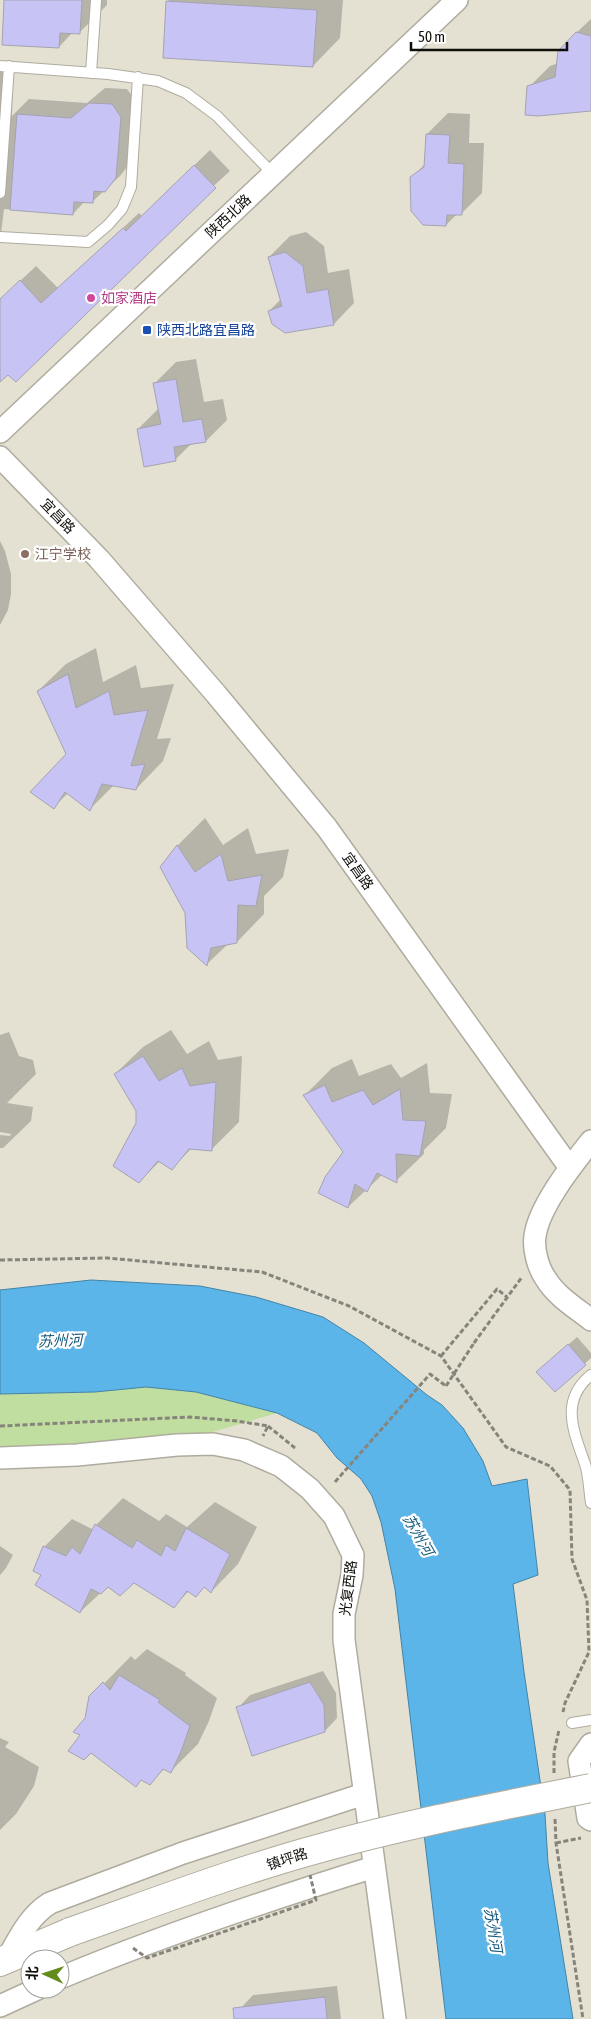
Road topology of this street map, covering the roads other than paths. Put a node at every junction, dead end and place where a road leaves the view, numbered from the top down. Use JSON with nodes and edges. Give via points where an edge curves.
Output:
{"nodes":[{"id":1,"x":96,"y":0,"type":"edge"},
{"id":2,"x":457,"y":0,"type":"edge"},
{"id":3,"x":4,"y":66,"type":"edge"},
{"id":4,"x":91,"y":73,"type":"junction"},
{"id":5,"x":138,"y":77,"type":"junction"},
{"id":6,"x":273,"y":174,"type":"junction"},
{"id":7,"x":0,"y":193,"type":"edge"},
{"id":8,"x":0,"y":237,"type":"edge"},
{"id":9,"x":0,"y":432,"type":"edge"},
{"id":10,"x":0,"y":456,"type":"edge"},
{"id":11,"x":591,"y":1141,"type":"edge"},
{"id":12,"x":570,"y":1168,"type":"junction"},
{"id":13,"x":591,"y":1320,"type":"edge"},
{"id":14,"x":591,"y":1375,"type":"edge"},
{"id":15,"x":0,"y":1458,"type":"edge"},
{"id":16,"x":591,"y":1503,"type":"edge"},
{"id":17,"x":591,"y":1720,"type":"edge"},
{"id":18,"x":572,"y":1723,"type":"dead end"},
{"id":19,"x":591,"y":1744,"type":"edge"},
{"id":20,"x":591,"y":1788,"type":"edge"},
{"id":21,"x":364,"y":1794,"type":"junction"},
{"id":22,"x":587,"y":1829,"type":"edge"},
{"id":23,"x":374,"y":1867,"type":"junction"},
{"id":24,"x":3,"y":1960,"type":"edge"},
{"id":25,"x":70,"y":1974,"type":"edge"},
{"id":26,"x":20,"y":1997,"type":"edge"},
{"id":27,"x":0,"y":2006,"type":"edge"},
{"id":28,"x":395,"y":2019,"type":"edge"}],
"edges":[{"from":1,"to":4,"type":"lane"},
{"from":2,"to":6,"type":"street","name":"陕西北路"},
{"from":3,"to":4,"type":"lane"},
{"from":3,"to":7,"type":"lane"},
{"from":4,"to":5,"type":"lane"},
{"from":5,"to":6,"type":"lane","via":[[158,81],[186,94],[216,116]]},
{"from":5,"to":8,"type":"lane","via":[[131,187],[122,209],[88,242]]},
{"from":6,"to":9,"type":"street","name":"陕西北路"},
{"from":10,"to":12,"type":"street","name":"宜昌路","via":[[106,567],[328,828]]},
{"from":11,"to":12,"type":"street"},
{"from":12,"to":13,"type":"street","via":[[543,1212],[535,1236],[536,1257],[546,1279]]},
{"from":14,"to":16,"type":"lane","via":[[580,1384],[573,1398],[572,1422],[586,1466]]},
{"from":15,"to":21,"type":"street","name":"光复西路","via":[[213,1444],[244,1450],[281,1466],[310,1489],[334,1516],[353,1556],[344,1614],[344,1640]]},
{"from":17,"to":18,"type":"lane"},
{"from":19,"to":22,"type":"street","via":[[579,1761]]},
{"from":20,"to":24,"type":"main road","name":"镇坪路","bridge":true,"via":[[438,1819],[305,1853],[70,1932]]},
{"from":21,"to":23,"type":"street","name":"光复西路"},
{"from":21,"to":24,"type":"street","via":[[182,1853],[50,1903],[32,1918]]},
{"from":23,"to":25,"type":"street","via":[[208,1920]]},
{"from":23,"to":28,"type":"street","name":"光复西路"},
{"from":26,"to":27,"type":"street"}]}
